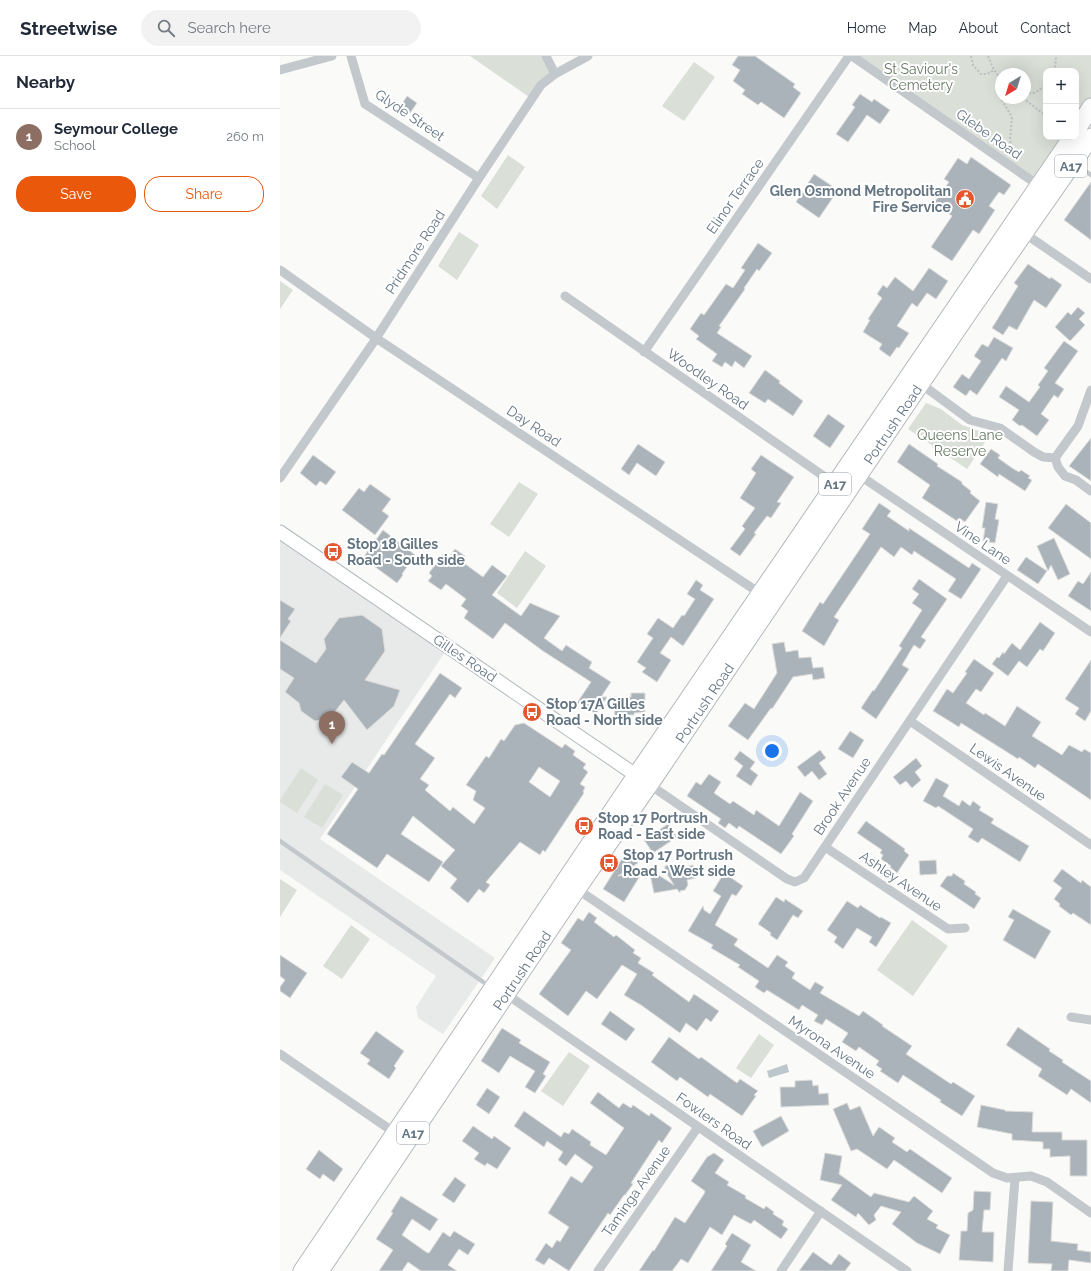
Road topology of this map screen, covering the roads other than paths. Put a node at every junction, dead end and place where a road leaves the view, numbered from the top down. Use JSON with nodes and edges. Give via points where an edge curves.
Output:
{"nodes":[{"id":1,"x":332,"y":56,"type":"edge"},
{"id":2,"x":351,"y":56,"type":"edge"},
{"id":3,"x":546,"y":56,"type":"edge"},
{"id":4,"x":588,"y":56,"type":"edge"},
{"id":5,"x":850,"y":56,"type":"edge"},
{"id":6,"x":280,"y":70,"type":"edge"},
{"id":7,"x":555,"y":74,"type":"junction"},
{"id":8,"x":1091,"y":107,"type":"edge"},
{"id":9,"x":1079,"y":126,"type":"edge"},
{"id":10,"x":1091,"y":137,"type":"edge"},
{"id":11,"x":1070,"y":140,"type":"edge"},
{"id":12,"x":1073,"y":163,"type":"junction"},
{"id":13,"x":1091,"y":175,"type":"edge"},
{"id":14,"x":479,"y":178,"type":"junction"},
{"id":15,"x":1045,"y":190,"type":"junction"},
{"id":16,"x":1018,"y":229,"type":"junction"},
{"id":17,"x":280,"y":270,"type":"edge"},
{"id":18,"x":1091,"y":279,"type":"edge"},
{"id":19,"x":565,"y":296,"type":"dead end"},
{"id":20,"x":376,"y":338,"type":"junction"},
{"id":21,"x":644,"y":352,"type":"junction"},
{"id":22,"x":921,"y":384,"type":"junction"},
{"id":23,"x":1091,"y":390,"type":"edge"},
{"id":24,"x":1055,"y":458,"type":"junction"},
{"id":25,"x":859,"y":475,"type":"junction"},
{"id":26,"x":280,"y":478,"type":"edge"},
{"id":27,"x":835,"y":484,"type":"junction"},
{"id":28,"x":1091,"y":491,"type":"edge"},
{"id":29,"x":280,"y":532,"type":"edge"},
{"id":30,"x":1007,"y":576,"type":"junction"},
{"id":31,"x":767,"y":597,"type":"junction"},
{"id":32,"x":1091,"y":632,"type":"edge"},
{"id":33,"x":910,"y":721,"type":"junction"},
{"id":34,"x":636,"y":775,"type":"junction"},
{"id":35,"x":650,"y":785,"type":"junction"},
{"id":36,"x":280,"y":841,"type":"edge"},
{"id":37,"x":1091,"y":846,"type":"edge"},
{"id":38,"x":825,"y":847,"type":"junction"},
{"id":39,"x":571,"y":885,"type":"junction"},
{"id":40,"x":965,"y":928,"type":"dead end"},
{"id":41,"x":499,"y":991,"type":"junction"},
{"id":42,"x":1071,"y":1017,"type":"dead end"},
{"id":43,"x":1091,"y":1020,"type":"edge"},
{"id":44,"x":280,"y":1054,"type":"edge"},
{"id":45,"x":698,"y":1127,"type":"junction"},
{"id":46,"x":401,"y":1137,"type":"junction"},
{"id":47,"x":1015,"y":1178,"type":"junction"},
{"id":48,"x":821,"y":1211,"type":"junction"},
{"id":49,"x":1091,"y":1213,"type":"edge"},
{"id":50,"x":302,"y":1271,"type":"edge"},
{"id":51,"x":320,"y":1271,"type":"edge"},
{"id":52,"x":598,"y":1271,"type":"edge"},
{"id":53,"x":781,"y":1271,"type":"edge"},
{"id":54,"x":907,"y":1271,"type":"edge"},
{"id":55,"x":1008,"y":1271,"type":"edge"}],
"edges":[{"from":1,"to":6,"type":"street"},
{"from":2,"to":14,"type":"street","name":"Glyde Street","via":[[365,104]]},
{"from":3,"to":7,"type":"street"},
{"from":4,"to":7,"type":"street","name":"Pridmore Road"},
{"from":5,"to":15,"type":"street","name":"Glebe Road"},
{"from":5,"to":21,"type":"street","name":"Elinor Terrace"},
{"from":7,"to":14,"type":"street","name":"Pridmore Road","via":[[541,85]]},
{"from":8,"to":9,"type":"highway"},
{"from":10,"to":12,"type":"highway","name":"Portrush Road","number":"A17"},
{"from":11,"to":15,"type":"highway","name":"Portrush Road","number":"A17"},
{"from":12,"to":13,"type":"lane"},
{"from":12,"to":15,"type":"highway","name":"Portrush Road","number":"A17"},
{"from":14,"to":20,"type":"street","name":"Pridmore Road"},
{"from":15,"to":16,"type":"highway","name":"Portrush Road","number":"A17"},
{"from":16,"to":18,"type":"street"},
{"from":16,"to":22,"type":"highway","name":"Portrush Road","number":"A17"},
{"from":16,"to":27,"type":"highway","name":"Portrush Road","number":"A17"},
{"from":17,"to":20,"type":"street","name":"Day Road"},
{"from":19,"to":21,"type":"street","name":"Woodley Road"},
{"from":20,"to":26,"type":"street","name":"Pridmore Road"},
{"from":20,"to":31,"type":"street","name":"Day Road"},
{"from":21,"to":27,"type":"street","name":"Woodley Road"},
{"from":22,"to":24,"type":"street","via":[[970,420],[1000,428],[1043,457]]},
{"from":22,"to":25,"type":"highway","name":"Portrush Road","number":"A17"},
{"from":23,"to":24,"type":"street","via":[[1078,426]]},
{"from":24,"to":28,"type":"street","via":[[1065,476],[1076,480]]},
{"from":25,"to":30,"type":"street","name":"Vine Lane"},
{"from":25,"to":31,"type":"highway","name":"Portrush Road","number":"A17"},
{"from":27,"to":31,"type":"highway","name":"Portrush Road","number":"A17"},
{"from":29,"to":34,"type":"street","name":"Gilles Road"},
{"from":30,"to":32,"type":"street","name":"Vine Lane"},
{"from":30,"to":33,"type":"street","name":"Brook Avenue"},
{"from":31,"to":34,"type":"highway","name":"Portrush Road","number":"A17"},
{"from":31,"to":35,"type":"highway","name":"Portrush Road","number":"A17"},
{"from":33,"to":37,"type":"street","name":"Lewis Avenue"},
{"from":33,"to":38,"type":"street","name":"Brook Avenue"},
{"from":34,"to":35,"type":"street","name":"Gilles Road"},
{"from":34,"to":39,"type":"highway","name":"Portrush Road","number":"A17"},
{"from":35,"to":38,"type":"street","name":"Brook Avenue","via":[[795,882],[804,878]]},
{"from":35,"to":39,"type":"highway","name":"Portrush Road","number":"A17"},
{"from":36,"to":41,"type":"lane"},
{"from":38,"to":40,"type":"street","name":"Ashley Avenue","via":[[948,929]]},
{"from":39,"to":41,"type":"highway","name":"Portrush Road","number":"A17"},
{"from":39,"to":47,"type":"street","name":"Myrona Avenue","via":[[978,1164],[993,1173]]},
{"from":41,"to":45,"type":"street","name":"Fowlers Road"},
{"from":41,"to":46,"type":"highway","name":"Portrush Road","number":"A17"},
{"from":42,"to":43,"type":"street"},
{"from":44,"to":46,"type":"street"},
{"from":45,"to":48,"type":"street","name":"Fowlers Road"},
{"from":45,"to":52,"type":"street","name":"Taminga Avenue"},
{"from":46,"to":50,"type":"highway","name":"Portrush Road","number":"A17"},
{"from":46,"to":51,"type":"highway","name":"Portrush Road","number":"A17"},
{"from":47,"to":49,"type":"street","name":"Myrona Avenue","via":[[1031,1176],[1047,1182]]},
{"from":47,"to":55,"type":"street"},
{"from":48,"to":53,"type":"street"},
{"from":48,"to":54,"type":"street","name":"Fowlers Road"}]}
